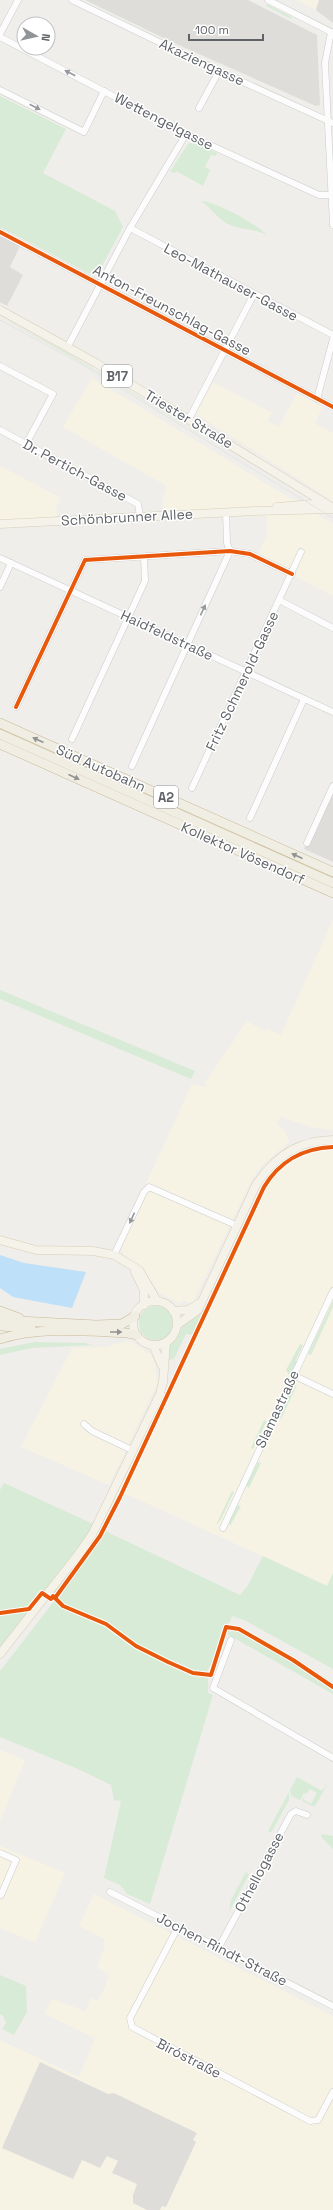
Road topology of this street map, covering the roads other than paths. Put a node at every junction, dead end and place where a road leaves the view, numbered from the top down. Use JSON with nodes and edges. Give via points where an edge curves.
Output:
{"nodes":[{"id":1,"x":18,"y":0,"type":"edge"},
{"id":2,"x":72,"y":0,"type":"edge"},
{"id":3,"x":268,"y":0,"type":"edge"},
{"id":4,"x":332,"y":32,"type":"edge"},
{"id":5,"x":0,"y":34,"type":"edge"},
{"id":6,"x":0,"y":38,"type":"edge"},
{"id":7,"x":219,"y":71,"type":"junction"},
{"id":8,"x":0,"y":90,"type":"edge"},
{"id":9,"x":104,"y":91,"type":"junction"},
{"id":10,"x":199,"y":108,"type":"dead end"},
{"id":11,"x":330,"y":122,"type":"edge"},
{"id":12,"x":186,"y":134,"type":"junction"},
{"id":13,"x":332,"y":195,"type":"edge"},
{"id":14,"x":333,"y":225,"type":"edge"},
{"id":15,"x":130,"y":228,"type":"junction"},
{"id":16,"x":0,"y":232,"type":"edge"},
{"id":17,"x":100,"y":285,"type":"junction"},
{"id":18,"x":254,"y":294,"type":"junction"},
{"id":19,"x":0,"y":310,"type":"edge"},
{"id":20,"x":333,"y":335,"type":"edge"},
{"id":21,"x":333,"y":340,"type":"edge"},
{"id":22,"x":68,"y":346,"type":"junction"},
{"id":23,"x":225,"y":351,"type":"junction"},
{"id":24,"x":0,"y":366,"type":"edge"},
{"id":25,"x":317,"y":399,"type":"junction"},
{"id":26,"x":333,"y":407,"type":"edge"},
{"id":27,"x":189,"y":419,"type":"junction"},
{"id":28,"x":0,"y":430,"type":"edge"},
{"id":29,"x":26,"y":444,"type":"junction"},
{"id":30,"x":329,"y":503,"type":"edge"},
{"id":31,"x":333,"y":509,"type":"edge"},
{"id":32,"x":255,"y":510,"type":"junction"},
{"id":33,"x":226,"y":512,"type":"junction"},
{"id":34,"x":140,"y":516,"type":"junction"},
{"id":35,"x":0,"y":524,"type":"edge"},
{"id":36,"x":230,"y":551,"type":"junction"},
{"id":37,"x":301,"y":552,"type":"dead end"},
{"id":38,"x":144,"y":557,"type":"junction"},
{"id":39,"x":0,"y":558,"type":"edge"},
{"id":40,"x":11,"y":563,"type":"junction"},
{"id":41,"x":292,"y":574,"type":"junction"},
{"id":42,"x":0,"y":587,"type":"edge"},
{"id":43,"x":69,"y":592,"type":"junction"},
{"id":44,"x":279,"y":600,"type":"junction"},
{"id":45,"x":129,"y":617,"type":"junction"},
{"id":46,"x":333,"y":628,"type":"edge"},
{"id":47,"x":187,"y":645,"type":"junction"},
{"id":48,"x":246,"y":671,"type":"junction"},
{"id":49,"x":304,"y":699,"type":"junction"},
{"id":50,"x":16,"y":708,"type":"dead end"},
{"id":51,"x":333,"y":712,"type":"edge"},
{"id":52,"x":0,"y":722,"type":"edge"},
{"id":53,"x":0,"y":734,"type":"edge"},
{"id":54,"x":72,"y":739,"type":"dead end"},
{"id":55,"x":0,"y":744,"type":"edge"},
{"id":56,"x":132,"y":766,"type":"dead end"},
{"id":57,"x":333,"y":786,"type":"edge"},
{"id":58,"x":192,"y":788,"type":"dead end"},
{"id":59,"x":250,"y":818,"type":"dead end"},
{"id":60,"x":307,"y":843,"type":"dead end"},
{"id":61,"x":333,"y":872,"type":"edge"},
{"id":62,"x":333,"y":883,"type":"edge"},
{"id":63,"x":333,"y":893,"type":"edge"},
{"id":64,"x":333,"y":1140,"type":"edge"},
{"id":65,"x":238,"y":1226,"type":"junction"},
{"id":66,"x":0,"y":1240,"type":"edge"},
{"id":67,"x":114,"y":1255,"type":"junction"},
{"id":68,"x":130,"y":1264,"type":"junction"},
{"id":69,"x":333,"y":1291,"type":"edge"},
{"id":70,"x":203,"y":1299,"type":"junction"},
{"id":71,"x":157,"y":1302,"type":"junction"},
{"id":72,"x":144,"y":1305,"type":"junction"},
{"id":73,"x":0,"y":1311,"type":"edge"},
{"id":74,"x":173,"y":1311,"type":"junction"},
{"id":75,"x":135,"y":1316,"type":"junction"},
{"id":76,"x":0,"y":1320,"type":"edge"},
{"id":77,"x":38,"y":1323,"type":"junction"},
{"id":78,"x":177,"y":1324,"type":"junction"},
{"id":79,"x":0,"y":1326,"type":"edge"},
{"id":80,"x":62,"y":1331,"type":"junction"},
{"id":81,"x":137,"y":1335,"type":"junction"},
{"id":82,"x":0,"y":1339,"type":"edge"},
{"id":83,"x":166,"y":1343,"type":"junction"},
{"id":84,"x":153,"y":1345,"type":"junction"},
{"id":85,"x":163,"y":1369,"type":"junction"},
{"id":86,"x":293,"y":1375,"type":"junction"},
{"id":87,"x":333,"y":1394,"type":"edge"},
{"id":88,"x":84,"y":1424,"type":"dead end"},
{"id":89,"x":134,"y":1451,"type":"junction"},
{"id":90,"x":223,"y":1528,"type":"dead end"},
{"id":91,"x":231,"y":1640,"type":"dead end"},
{"id":92,"x":0,"y":1654,"type":"edge"},
{"id":93,"x":333,"y":1758,"type":"edge"},
{"id":94,"x":307,"y":1815,"type":"dead end"},
{"id":95,"x":0,"y":1854,"type":"edge"},
{"id":96,"x":110,"y":1892,"type":"dead end"},
{"id":97,"x":1,"y":1895,"type":"dead end"},
{"id":98,"x":178,"y":1927,"type":"junction"},
{"id":99,"x":218,"y":1948,"type":"junction"},
{"id":100,"x":333,"y":2006,"type":"edge"},
{"id":101,"x":333,"y":2092,"type":"edge"}],
"edges":[{"from":1,"to":5,"type":"street"},
{"from":2,"to":7,"type":"street","name":"Akaziengasse"},
{"from":3,"to":4,"type":"street"},
{"from":4,"to":11,"type":"street","via":[[325,63]]},
{"from":9,"to":6,"type":"street","name":"Wettengelgasse","one_way":true},
{"from":7,"to":10,"type":"street"},
{"from":7,"to":11,"type":"street","name":"Akaziengasse"},
{"from":8,"to":9,"type":"street","one_way":true,"via":[[84,132]]},
{"from":9,"to":12,"type":"street","name":"Wettengelgasse"},
{"from":11,"to":13,"type":"street"},
{"from":12,"to":13,"type":"street","name":"Wettengelgasse","via":[[319,195]]},
{"from":12,"to":15,"type":"street"},
{"from":13,"to":14,"type":"street"},
{"from":15,"to":17,"type":"street"},
{"from":15,"to":18,"type":"street","name":"Leo-Mathauser-Gasse"},
{"from":16,"to":17,"type":"street","name":"Anton-Freunschlag-Gasse"},
{"from":17,"to":22,"type":"street"},
{"from":17,"to":23,"type":"street","name":"Anton-Freunschlag-Gasse"},
{"from":18,"to":20,"type":"street","name":"Leo-Mathauser-Gasse"},
{"from":18,"to":23,"type":"street"},
{"from":19,"to":22,"type":"main road","name":"Triester Straße","number":"B17"},
{"from":21,"to":25,"type":"street"},
{"from":22,"to":27,"type":"main road","name":"Triester Straße","number":"B17"},
{"from":23,"to":25,"type":"street","name":"Anton-Freunschlag-Gasse"},
{"from":23,"to":27,"type":"street"},
{"from":24,"to":29,"type":"street","via":[[53,394]]},
{"from":25,"to":26,"type":"street","name":"Anton-Freunschlag-Gasse"},
{"from":27,"to":30,"type":"main road","name":"Triester Straße","number":"B17"},
{"from":28,"to":29,"type":"street","name":"Dr. Pertich-Gasse"},
{"from":29,"to":34,"type":"street","name":"Dr. Pertich-Gasse","via":[[138,504]]},
{"from":30,"to":31,"type":"main road","name":"Triester Straße","number":"B17"},
{"from":30,"to":32,"type":"main road"},
{"from":31,"to":32,"type":"main road"},
{"from":32,"to":33,"type":"main road","name":"Schönbrunner Allee"},
{"from":33,"to":34,"type":"main road","name":"Schönbrunner Allee"},
{"from":33,"to":36,"type":"street","via":[[227,543]]},
{"from":34,"to":35,"type":"main road","name":"Schönbrunner Allee"},
{"from":36,"to":38,"type":"street"},
{"from":36,"to":41,"type":"street","via":[[250,554]]},
{"from":47,"to":36,"type":"street","one_way":true},
{"from":37,"to":41,"type":"street","name":"Fritz Schmerold-Gasse"},
{"from":38,"to":43,"type":"street","via":[[85,560]]},
{"from":38,"to":45,"type":"street","via":[[145,581]]},
{"from":39,"to":40,"type":"street","name":"Haidfeldstraße"},
{"from":40,"to":42,"type":"street"},
{"from":40,"to":43,"type":"street","name":"Haidfeldstraße"},
{"from":41,"to":44,"type":"street","name":"Fritz Schmerold-Gasse"},
{"from":43,"to":45,"type":"street","name":"Haidfeldstraße"},
{"from":43,"to":50,"type":"street"},
{"from":44,"to":46,"type":"street"},
{"from":44,"to":48,"type":"street","name":"Fritz Schmerold-Gasse"},
{"from":45,"to":47,"type":"street","name":"Haidfeldstraße"},
{"from":45,"to":54,"type":"street"},
{"from":47,"to":48,"type":"street","name":"Haidfeldstraße"},
{"from":47,"to":56,"type":"street"},
{"from":48,"to":49,"type":"street","name":"Haidfeldstraße"},
{"from":48,"to":58,"type":"street","name":"Fritz Schmerold-Gasse"},
{"from":49,"to":51,"type":"street","name":"Haidfeldstraße"},
{"from":49,"to":59,"type":"street"},
{"from":61,"to":52,"type":"highway","name":"Süd Autobahn","number":"A2","one_way":true},
{"from":53,"to":62,"type":"highway","name":"Süd Autobahn","number":"A2"},
{"from":55,"to":63,"type":"highway","name":"Kollektor Vösendorf","one_way":true},
{"from":57,"to":60,"type":"street"},
{"from":64,"to":65,"type":"main road","via":[[299,1146],[281,1156],[264,1174]]},
{"from":65,"to":67,"type":"street","one_way":true,"via":[[152,1187],[146,1188]]},
{"from":65,"to":70,"type":"main road"},
{"from":66,"to":67,"type":"main road","via":[[36,1250],[97,1251]]},
{"from":67,"to":68,"type":"main road"},
{"from":68,"to":71,"type":"main road","via":[[145,1278]]},
{"from":68,"to":72,"type":"main road","via":[[144,1290]]},
{"from":69,"to":86,"type":"street","name":"Slamastraße"},
{"from":70,"to":74,"type":"main road","via":[[192,1309]]},
{"from":70,"to":78,"type":"main road","via":[[198,1310]]},
{"from":71,"to":72,"type":"main road"},
{"from":71,"to":74,"type":"main road","via":[[164,1303]]},
{"from":72,"to":75,"type":"main road"},
{"from":73,"to":77,"type":"highway"},
{"from":74,"to":78,"type":"main road"},
{"from":75,"to":77,"type":"highway","via":[[125,1323],[117,1324]]},
{"from":75,"to":81,"type":"main road","via":[[134,1328]]},
{"from":76,"to":77,"type":"highway"},
{"from":78,"to":83,"type":"main road","via":[[172,1338]]},
{"from":79,"to":80,"type":"highway"},
{"from":80,"to":81,"type":"highway","one_way":true,"via":[[126,1332]]},
{"from":80,"to":82,"type":"highway","via":[[25,1333]]},
{"from":81,"to":84,"type":"main road","via":[[147,1344]]},
{"from":83,"to":84,"type":"main road"},
{"from":83,"to":85,"type":"main road"},
{"from":84,"to":85,"type":"main road"},
{"from":85,"to":89,"type":"main road","via":[[160,1394]]},
{"from":86,"to":87,"type":"street"},
{"from":86,"to":90,"type":"street","name":"Slamastraße"},
{"from":88,"to":89,"type":"street","via":[[92,1431]]},
{"from":89,"to":92,"type":"main road","via":[[93,1532],[80,1552]]},
{"from":91,"to":93,"type":"street","via":[[213,1688]]},
{"from":94,"to":99,"type":"street","name":"Othellogasse","via":[[296,1811],[291,1814]]},
{"from":95,"to":97,"type":"street","via":[[16,1860]]},
{"from":96,"to":98,"type":"street","name":"Jochen-Rindt-Straße"},
{"from":98,"to":99,"type":"street","name":"Jochen-Rindt-Straße"},
{"from":98,"to":101,"type":"street","name":"Biróstraße","via":[[130,2018],[132,2027],[310,2121],[318,2120]]},
{"from":99,"to":100,"type":"street","name":"Jochen-Rindt-Straße"}]}
